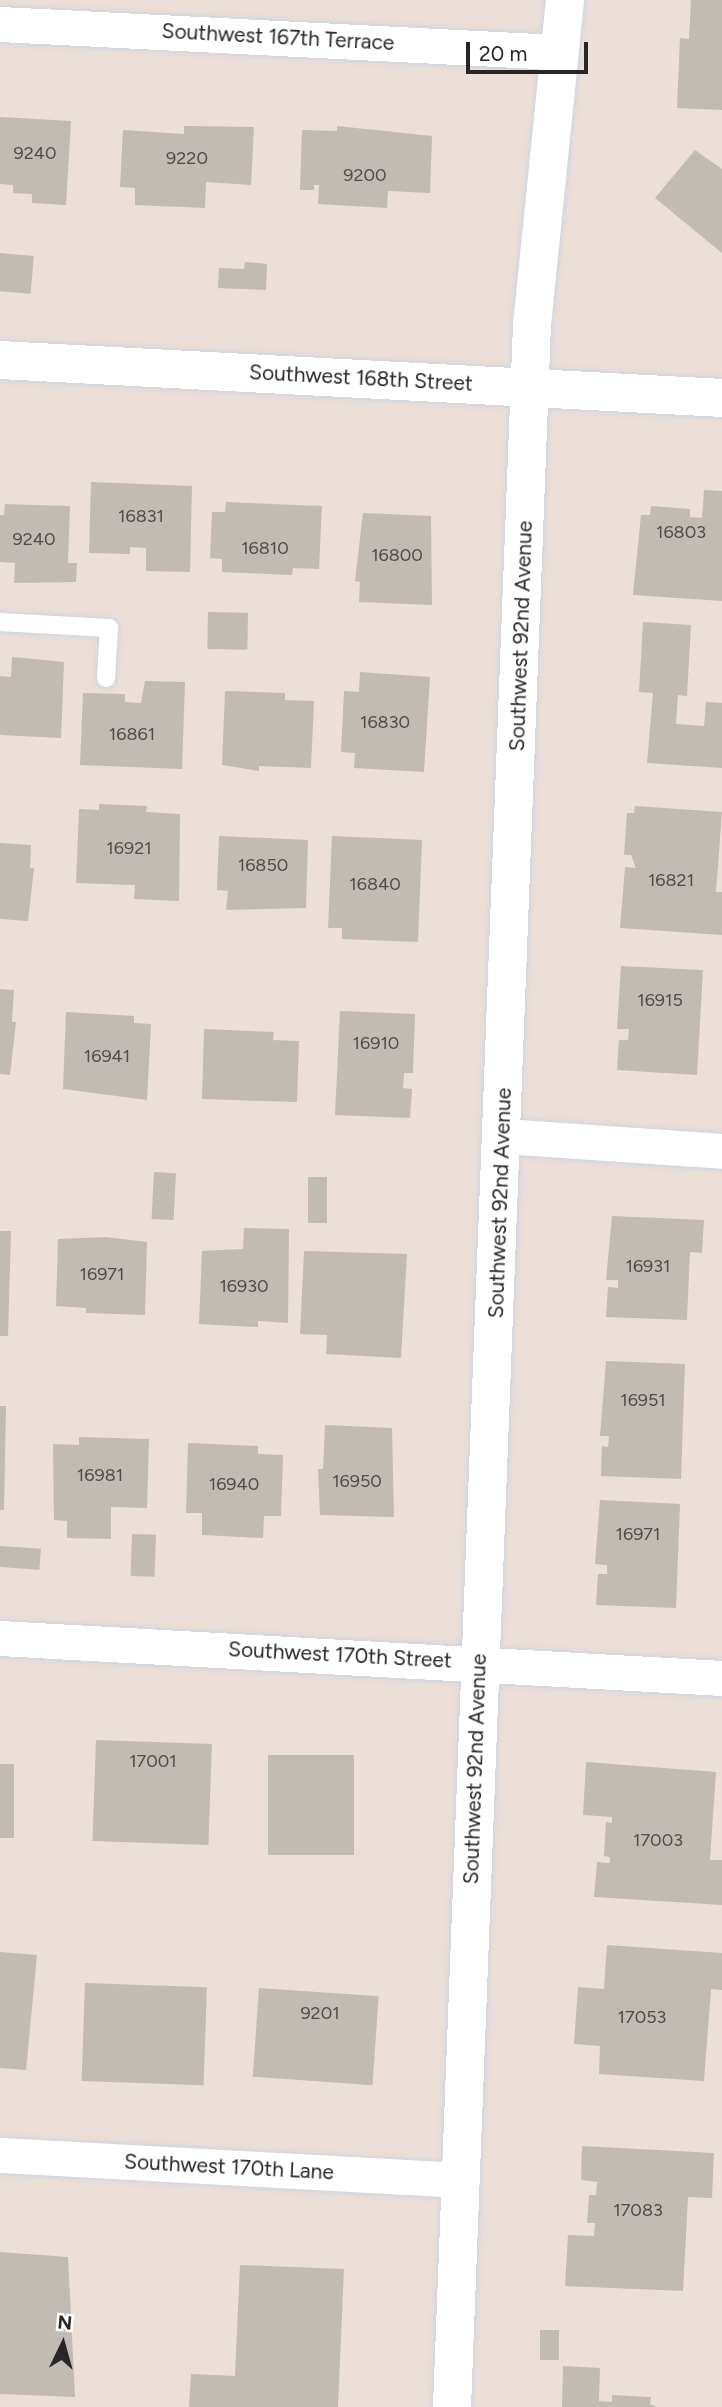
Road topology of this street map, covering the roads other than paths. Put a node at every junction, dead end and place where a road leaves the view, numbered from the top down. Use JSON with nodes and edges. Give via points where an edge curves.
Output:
{"nodes":[{"id":1,"x":565,"y":0,"type":"edge"},
{"id":2,"x":0,"y":24,"type":"edge"},
{"id":3,"x":557,"y":52,"type":"junction"},
{"id":4,"x":0,"y":360,"type":"edge"},
{"id":5,"x":531,"y":387,"type":"junction"},
{"id":6,"x":722,"y":398,"type":"edge"},
{"id":7,"x":0,"y":622,"type":"edge"},
{"id":8,"x":106,"y":678,"type":"dead end"},
{"id":9,"x":503,"y":1136,"type":"junction"},
{"id":10,"x":722,"y":1151,"type":"edge"},
{"id":11,"x":0,"y":1638,"type":"edge"},
{"id":12,"x":479,"y":1662,"type":"junction"},
{"id":13,"x":722,"y":1678,"type":"edge"},
{"id":14,"x":0,"y":2155,"type":"edge"},
{"id":15,"x":458,"y":2180,"type":"junction"},
{"id":16,"x":452,"y":2407,"type":"edge"}],
"edges":[{"from":1,"to":3,"type":"street","name":"Southwest 92nd Avenue"},
{"from":2,"to":3,"type":"street","name":"Southwest 167th Terrace"},
{"from":3,"to":5,"type":"street","name":"Southwest 92nd Avenue","via":[[533,306]]},
{"from":4,"to":5,"type":"street","name":"Southwest 168th Street"},
{"from":5,"to":6,"type":"street","name":"Southwest 168th Street"},
{"from":5,"to":9,"type":"street","name":"Southwest 92nd Avenue"},
{"from":7,"to":8,"type":"lane","via":[[109,628]]},
{"from":9,"to":10,"type":"street"},
{"from":9,"to":12,"type":"street","name":"Southwest 92nd Avenue"},
{"from":11,"to":12,"type":"street","name":"Southwest 170th Street"},
{"from":12,"to":13,"type":"street","name":"Southwest 170th Street"},
{"from":12,"to":15,"type":"street","name":"Southwest 92nd Avenue"},
{"from":14,"to":15,"type":"street","name":"Southwest 170th Lane"},
{"from":15,"to":16,"type":"street","name":"Southwest 92nd Avenue"}]}
